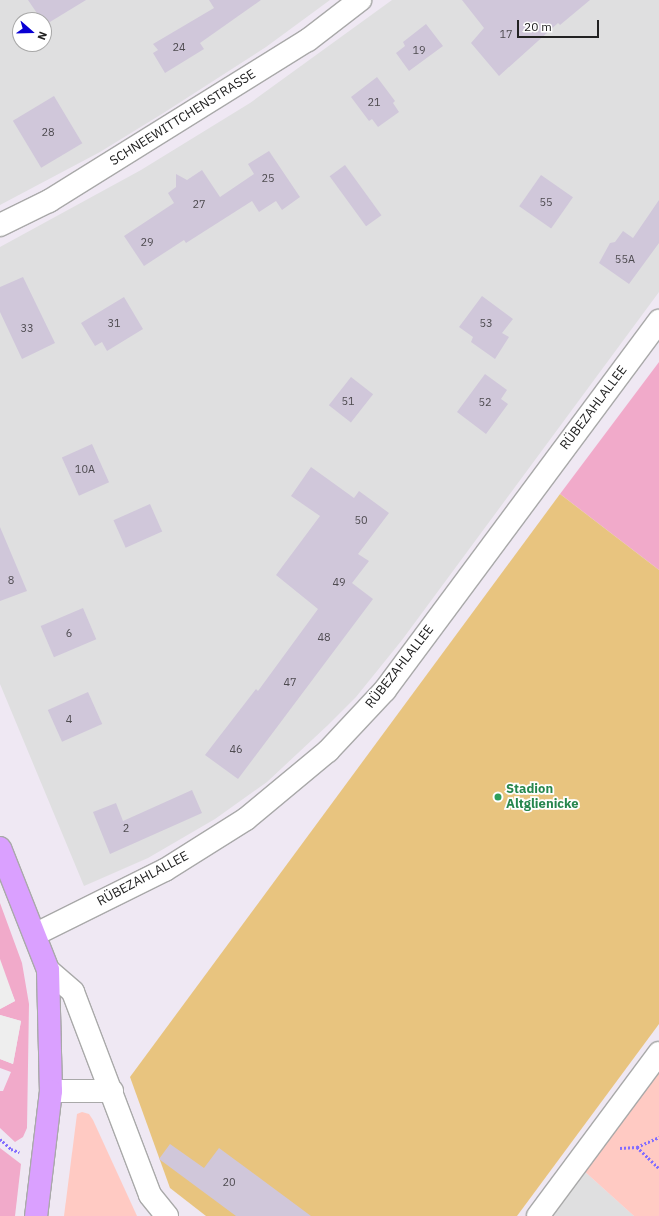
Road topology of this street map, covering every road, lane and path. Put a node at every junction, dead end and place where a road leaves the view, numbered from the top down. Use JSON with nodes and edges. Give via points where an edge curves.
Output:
{"nodes":[{"id":1,"x":360,"y":0,"type":"edge"},
{"id":2,"x":0,"y":225,"type":"edge"},
{"id":3,"x":659,"y":320,"type":"edge"},
{"id":4,"x":0,"y":848,"type":"edge"},
{"id":5,"x":36,"y":934,"type":"junction"},
{"id":6,"x":48,"y":970,"type":"junction"},
{"id":7,"x":659,"y":1053,"type":"edge"},
{"id":8,"x":51,"y":1091,"type":"junction"},
{"id":9,"x":112,"y":1091,"type":"junction"},
{"id":10,"x":0,"y":1139,"type":"edge"},
{"id":11,"x":637,"y":1147,"type":"dead end"},
{"id":12,"x":22,"y":1152,"type":"dead end"},
{"id":13,"x":659,"y":1168,"type":"edge"},
{"id":14,"x":36,"y":1216,"type":"edge"},
{"id":15,"x":167,"y":1216,"type":"edge"},
{"id":16,"x":538,"y":1216,"type":"edge"}],
"edges":[{"from":1,"to":2,"type":"street","name":"SCHNEEWITTCHENSTRASSE","via":[[308,40],[49,201]]},
{"from":3,"to":5,"type":"street","name":"RÜBEZAHLALLEE","via":[[385,690],[328,751],[246,819],[165,870]]},
{"from":4,"to":5,"type":"main road"},
{"from":5,"to":6,"type":"main road"},
{"from":6,"to":8,"type":"main road"},
{"from":6,"to":9,"type":"street","via":[[73,992]]},
{"from":7,"to":16,"type":"street"},
{"from":8,"to":9,"type":"street"},
{"from":8,"to":14,"type":"main road"},
{"from":9,"to":15,"type":"street","via":[[150,1195]]},
{"from":10,"to":12,"type":"path","via":[[11,1149]]},
{"from":11,"to":13,"type":"path"}]}
